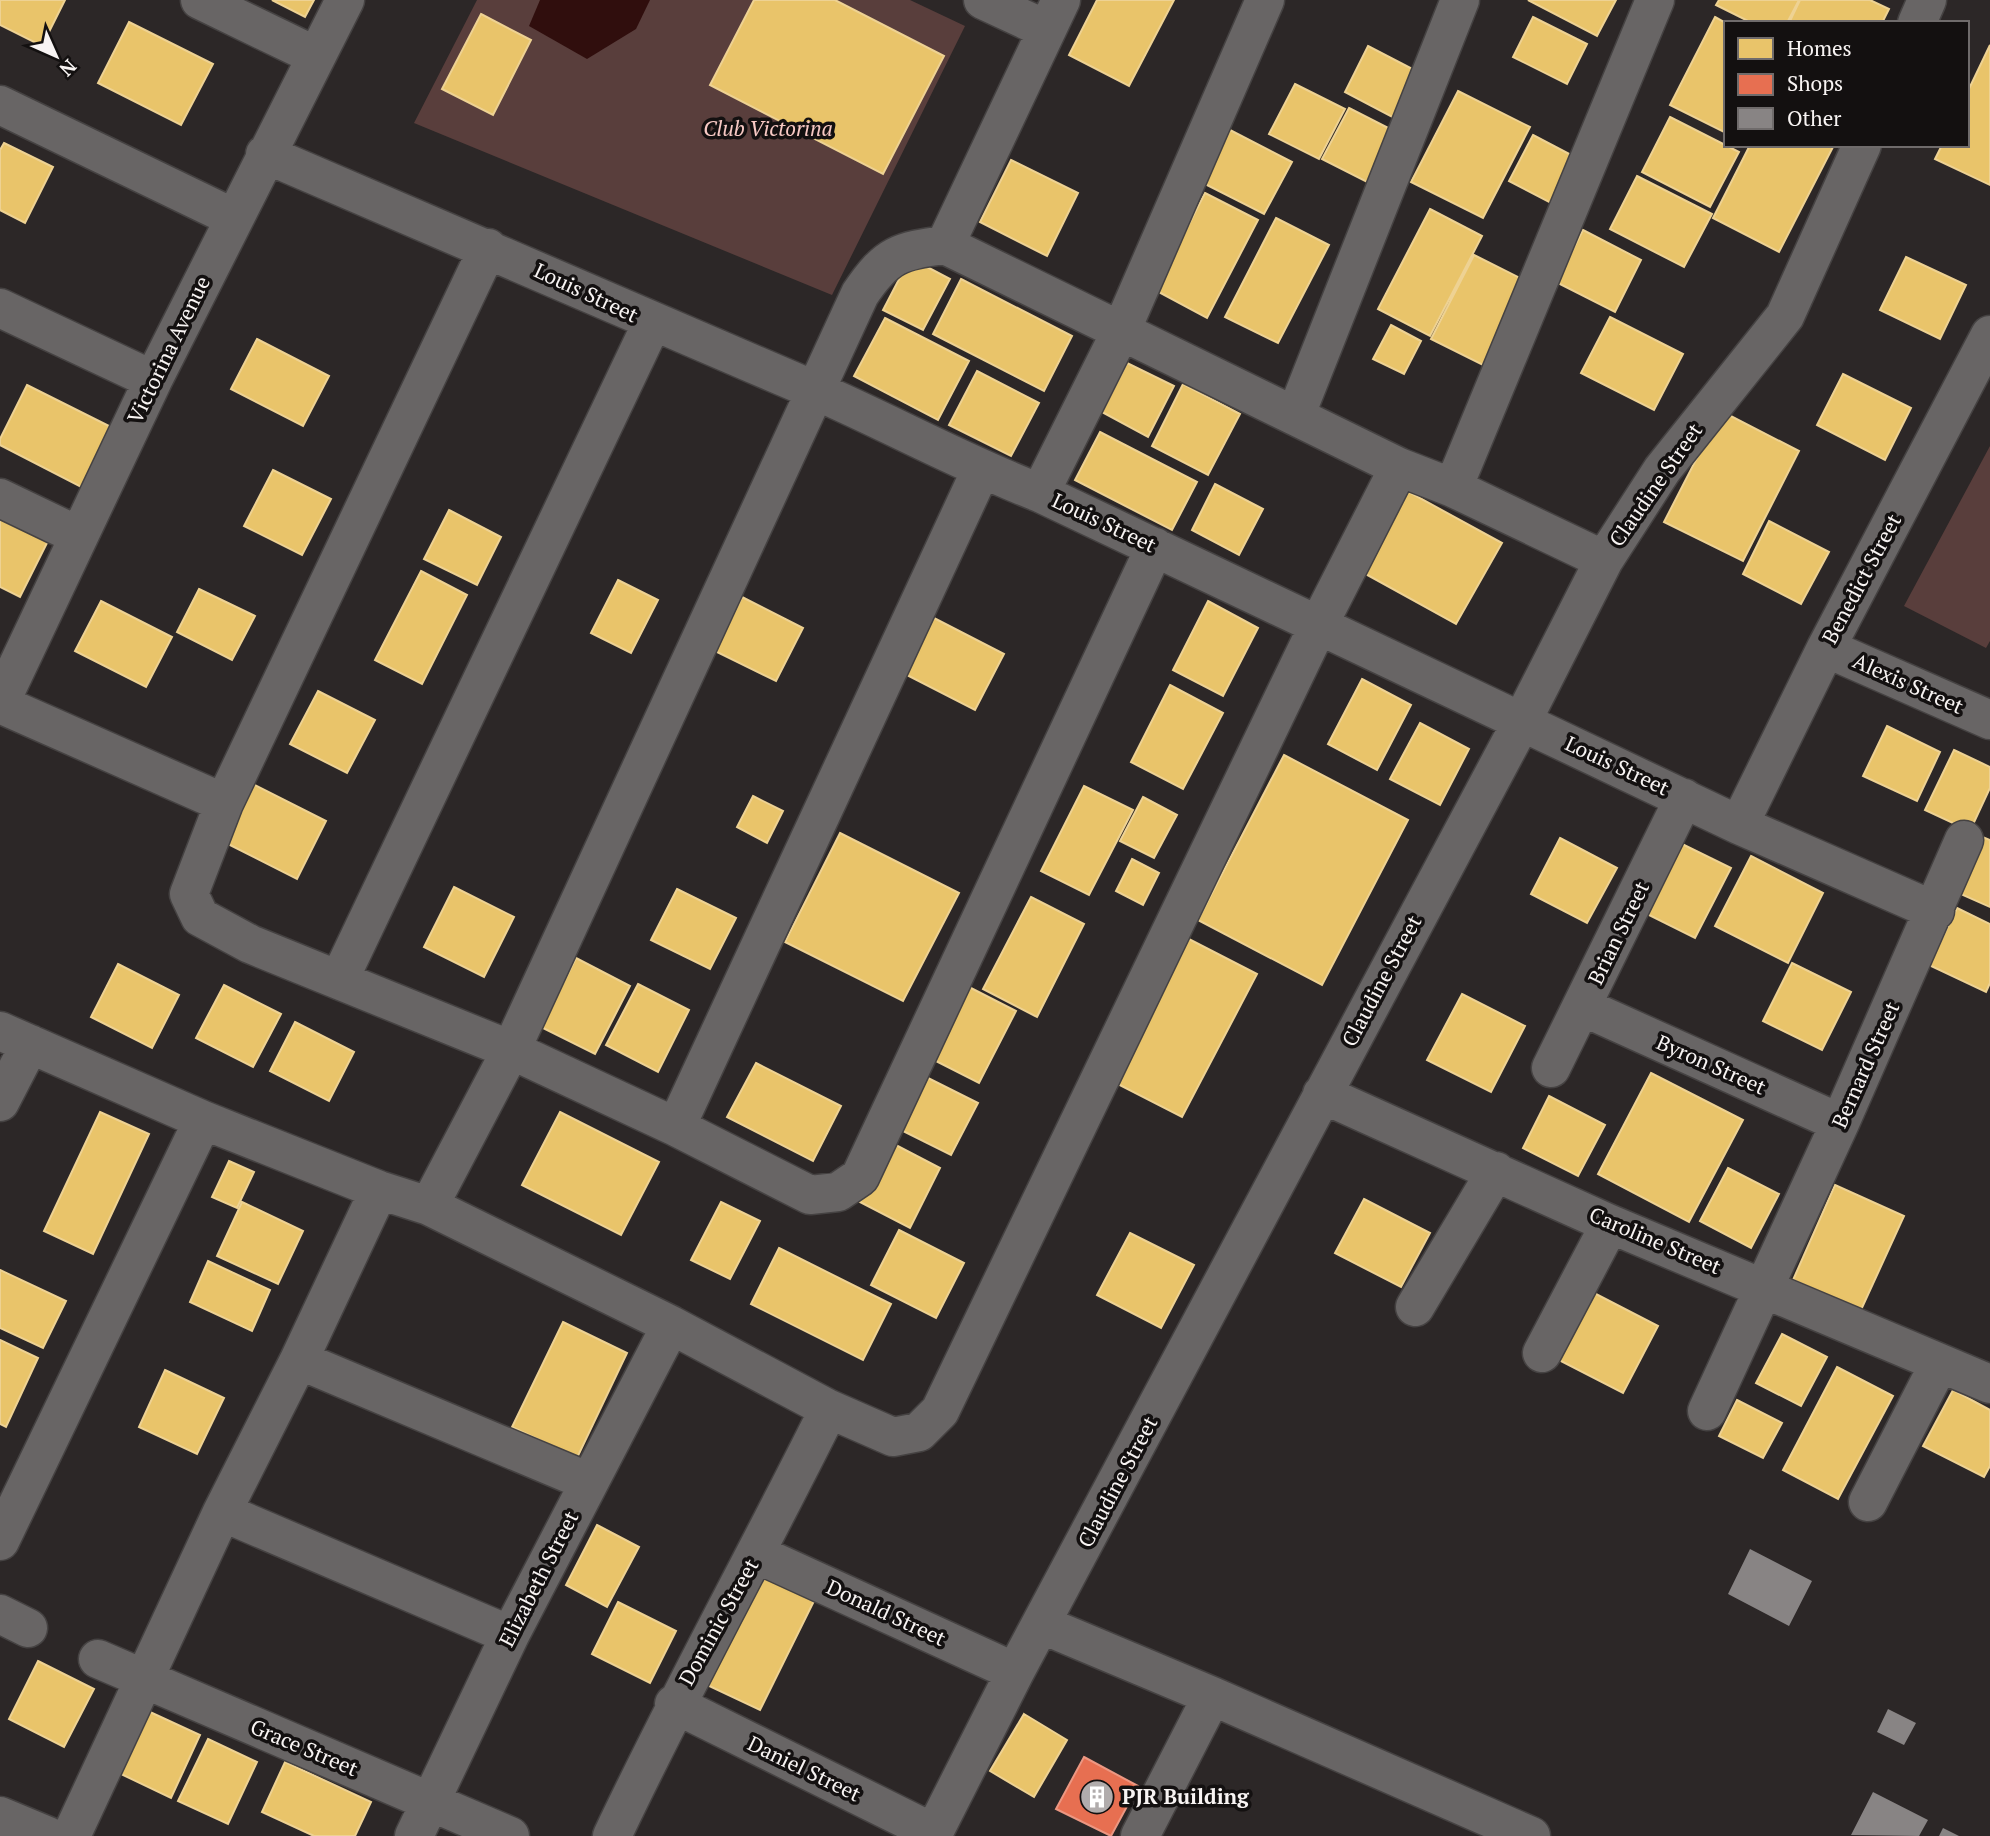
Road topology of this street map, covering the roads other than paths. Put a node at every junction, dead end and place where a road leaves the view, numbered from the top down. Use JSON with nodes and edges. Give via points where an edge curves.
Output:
{"nodes":[{"id":1,"x":200,"y":0,"type":"edge"},
{"id":2,"x":345,"y":0,"type":"edge"},
{"id":3,"x":983,"y":0,"type":"edge"},
{"id":4,"x":1265,"y":0,"type":"edge"},
{"id":5,"x":1460,"y":0,"type":"edge"},
{"id":6,"x":1656,"y":0,"type":"edge"},
{"id":7,"x":1927,"y":0,"type":"edge"},
{"id":8,"x":1053,"y":15,"type":"edge"},
{"id":9,"x":1918,"y":21,"type":"edge"},
{"id":10,"x":316,"y":57,"type":"junction"},
{"id":11,"x":0,"y":105,"type":"edge"},
{"id":12,"x":1860,"y":147,"type":"edge"},
{"id":13,"x":265,"y":154,"type":"junction"},
{"id":14,"x":234,"y":218,"type":"junction"},
{"id":15,"x":945,"y":245,"type":"junction"},
{"id":16,"x":488,"y":248,"type":"junction"},
{"id":17,"x":0,"y":308,"type":"edge"},
{"id":18,"x":652,"y":323,"type":"junction"},
{"id":19,"x":1121,"y":331,"type":"junction"},
{"id":20,"x":1990,"y":335,"type":"edge"},
{"id":21,"x":153,"y":380,"type":"junction"},
{"id":22,"x":816,"y":391,"type":"junction"},
{"id":23,"x":1977,"y":392,"type":"edge"},
{"id":24,"x":1296,"y":414,"type":"junction"},
{"id":25,"x":1399,"y":467,"type":"junction"},
{"id":26,"x":981,"y":470,"type":"junction"},
{"id":27,"x":1453,"y":488,"type":"junction"},
{"id":28,"x":1040,"y":493,"type":"junction"},
{"id":29,"x":0,"y":498,"type":"edge"},
{"id":30,"x":79,"y":536,"type":"junction"},
{"id":31,"x":1155,"y":547,"type":"junction"},
{"id":32,"x":1604,"y":560,"type":"junction"},
{"id":33,"x":1319,"y":624,"type":"junction"},
{"id":34,"x":1826,"y":648,"type":"junction"},
{"id":35,"x":0,"y":704,"type":"edge"},
{"id":36,"x":1990,"y":720,"type":"edge"},
{"id":37,"x":1522,"y":721,"type":"junction"},
{"id":38,"x":1684,"y":798,"type":"junction"},
{"id":39,"x":224,"y":803,"type":"junction"},
{"id":40,"x":1739,"y":825,"type":"junction"},
{"id":41,"x":1964,"y":840,"type":"dead end"},
{"id":42,"x":1935,"y":911,"type":"junction"},
{"id":43,"x":339,"y":980,"type":"junction"},
{"id":44,"x":1583,"y":1007,"type":"junction"},
{"id":45,"x":15,"y":1037,"type":"edge"},
{"id":46,"x":511,"y":1050,"type":"junction"},
{"id":47,"x":1551,"y":1068,"type":"dead end"},
{"id":48,"x":1322,"y":1094,"type":"junction"},
{"id":49,"x":0,"y":1102,"type":"edge"},
{"id":50,"x":203,"y":1120,"type":"junction"},
{"id":51,"x":1840,"y":1123,"type":"junction"},
{"id":52,"x":676,"y":1127,"type":"junction"},
{"id":53,"x":1496,"y":1171,"type":"junction"},
{"id":54,"x":379,"y":1190,"type":"junction"},
{"id":55,"x":429,"y":1206,"type":"junction"},
{"id":56,"x":1611,"y":1224,"type":"junction"},
{"id":57,"x":1765,"y":1287,"type":"junction"},
{"id":58,"x":1415,"y":1307,"type":"dead end"},
{"id":59,"x":671,"y":1325,"type":"junction"},
{"id":60,"x":1542,"y":1353,"type":"dead end"},
{"id":61,"x":299,"y":1360,"type":"junction"},
{"id":62,"x":1939,"y":1364,"type":"junction"},
{"id":63,"x":1990,"y":1384,"type":"edge"},
{"id":64,"x":829,"y":1409,"type":"junction"},
{"id":65,"x":1707,"y":1411,"type":"dead end"},
{"id":66,"x":589,"y":1482,"type":"junction"},
{"id":67,"x":1868,"y":1502,"type":"dead end"},
{"id":68,"x":222,"y":1512,"type":"junction"},
{"id":69,"x":0,"y":1541,"type":"edge"},
{"id":70,"x":757,"y":1554,"type":"junction"},
{"id":71,"x":1043,"y":1625,"type":"junction"},
{"id":72,"x":510,"y":1635,"type":"junction"},
{"id":73,"x":98,"y":1659,"type":"dead end"},
{"id":74,"x":1015,"y":1672,"type":"junction"},
{"id":75,"x":144,"y":1679,"type":"junction"},
{"id":76,"x":1212,"y":1696,"type":"junction"},
{"id":77,"x":674,"y":1704,"type":"junction"},
{"id":78,"x":429,"y":1801,"type":"junction"},
{"id":79,"x":0,"y":1816,"type":"edge"},
{"id":80,"x":933,"y":1834,"type":"edge"},
{"id":81,"x":48,"y":1836,"type":"edge"},
{"id":82,"x":71,"y":1836,"type":"edge"},
{"id":83,"x":414,"y":1836,"type":"edge"},
{"id":84,"x":510,"y":1836,"type":"edge"},
{"id":85,"x":612,"y":1836,"type":"edge"},
{"id":86,"x":1140,"y":1836,"type":"edge"},
{"id":87,"x":1531,"y":1836,"type":"edge"}],
"edges":[{"from":1,"to":10,"type":"street"},
{"from":2,"to":10,"type":"street","name":"Victorina Avenue"},
{"from":3,"to":8,"type":"street"},
{"from":4,"to":19,"type":"street"},
{"from":5,"to":24,"type":"street"},
{"from":6,"to":27,"type":"street"},
{"from":7,"to":9,"type":"street"},
{"from":8,"to":15,"type":"street"},
{"from":10,"to":13,"type":"street","name":"Victorina Avenue"},
{"from":11,"to":14,"type":"street"},
{"from":12,"to":32,"type":"street","name":"Claudine Street","via":[[1784,316],[1662,470]]},
{"from":13,"to":14,"type":"street","name":"Victorina Avenue"},
{"from":13,"to":16,"type":"street","name":"Louis Street"},
{"from":14,"to":21,"type":"street","name":"Victorina Avenue"},
{"from":15,"to":19,"type":"street"},
{"from":15,"to":22,"type":"street","via":[[903,250],[876,271],[860,294]]},
{"from":16,"to":18,"type":"street","name":"Louis Street"},
{"from":16,"to":39,"type":"street"},
{"from":17,"to":21,"type":"street"},
{"from":18,"to":22,"type":"street","name":"Louis Street"},
{"from":18,"to":43,"type":"street"},
{"from":19,"to":24,"type":"street"},
{"from":19,"to":28,"type":"street"},
{"from":20,"to":23,"type":"street","name":"Benedict Street"},
{"from":21,"to":30,"type":"street","name":"Victorina Avenue"},
{"from":22,"to":26,"type":"street","name":"Louis Street"},
{"from":22,"to":46,"type":"street"},
{"from":23,"to":34,"type":"street","name":"Benedict Street"},
{"from":24,"to":25,"type":"street"},
{"from":25,"to":27,"type":"street"},
{"from":25,"to":33,"type":"street"},
{"from":26,"to":28,"type":"street","name":"Louis Street"},
{"from":26,"to":52,"type":"street"},
{"from":27,"to":32,"type":"street"},
{"from":28,"to":31,"type":"street","name":"Louis Street"},
{"from":29,"to":30,"type":"street"},
{"from":30,"to":35,"type":"street","name":"Victorina Avenue"},
{"from":31,"to":33,"type":"street","name":"Louis Street"},
{"from":31,"to":52,"type":"street","via":[[860,1177],[838,1192],[810,1195]]},
{"from":32,"to":37,"type":"street","name":"Claudine Street"},
{"from":33,"to":37,"type":"street","name":"Louis Street"},
{"from":33,"to":64,"type":"street","via":[[940,1411],[919,1432],[893,1437]]},
{"from":34,"to":36,"type":"street","name":"Alexis Street"},
{"from":34,"to":40,"type":"street","name":"Benedict Street"},
{"from":35,"to":39,"type":"street"},
{"from":37,"to":38,"type":"street","name":"Louis Street"},
{"from":37,"to":48,"type":"street","name":"Claudine Street"},
{"from":38,"to":40,"type":"street","name":"Louis Street"},
{"from":38,"to":44,"type":"street","name":"Brian Street"},
{"from":39,"to":43,"type":"street","via":[[189,894],[200,917],[250,944]]},
{"from":40,"to":42,"type":"street","name":"Louis Street"},
{"from":41,"to":42,"type":"street","name":"Bernard Street"},
{"from":42,"to":51,"type":"street","name":"Bernard Street"},
{"from":43,"to":46,"type":"street"},
{"from":44,"to":47,"type":"street","name":"Brian Street"},
{"from":44,"to":51,"type":"street","name":"Byron Street"},
{"from":45,"to":49,"type":"street"},
{"from":45,"to":50,"type":"street"},
{"from":46,"to":52,"type":"street"},
{"from":46,"to":55,"type":"street"},
{"from":48,"to":53,"type":"street","name":"Caroline Street"},
{"from":48,"to":71,"type":"street","name":"Claudine Street"},
{"from":50,"to":54,"type":"street"},
{"from":50,"to":69,"type":"street"},
{"from":51,"to":57,"type":"street","name":"Bernard Street"},
{"from":53,"to":56,"type":"street","name":"Caroline Street"},
{"from":53,"to":58,"type":"street"},
{"from":54,"to":55,"type":"street"},
{"from":54,"to":61,"type":"street"},
{"from":55,"to":59,"type":"street"},
{"from":56,"to":57,"type":"street","name":"Caroline Street"},
{"from":56,"to":60,"type":"street"},
{"from":57,"to":62,"type":"street","name":"Caroline Street"},
{"from":57,"to":65,"type":"street","name":"Bernard Street"},
{"from":59,"to":64,"type":"street"},
{"from":59,"to":66,"type":"street","name":"Elizabeth Street"},
{"from":61,"to":66,"type":"street"},
{"from":61,"to":68,"type":"street"},
{"from":62,"to":63,"type":"street","name":"Caroline Street"},
{"from":62,"to":67,"type":"street"},
{"from":64,"to":70,"type":"street","name":"Dominic Street"},
{"from":66,"to":72,"type":"street","name":"Elizabeth Street"},
{"from":68,"to":72,"type":"street"},
{"from":68,"to":75,"type":"street"},
{"from":70,"to":74,"type":"street","name":"Donald Street"},
{"from":70,"to":77,"type":"street","name":"Dominic Street"},
{"from":71,"to":74,"type":"street","name":"Claudine Street"},
{"from":71,"to":76,"type":"street"},
{"from":72,"to":78,"type":"street","name":"Elizabeth Street"},
{"from":73,"to":75,"type":"street","name":"Grace Street"},
{"from":74,"to":80,"type":"street","name":"Claudine Street"},
{"from":75,"to":78,"type":"street","name":"Grace Street"},
{"from":75,"to":82,"type":"street"},
{"from":76,"to":86,"type":"street"},
{"from":76,"to":87,"type":"street"},
{"from":77,"to":80,"type":"street","name":"Daniel Street"},
{"from":77,"to":85,"type":"street","name":"Dominic Street"},
{"from":78,"to":83,"type":"street","name":"Elizabeth Street"},
{"from":78,"to":84,"type":"street","name":"Grace Street"},
{"from":79,"to":81,"type":"street"}]}
